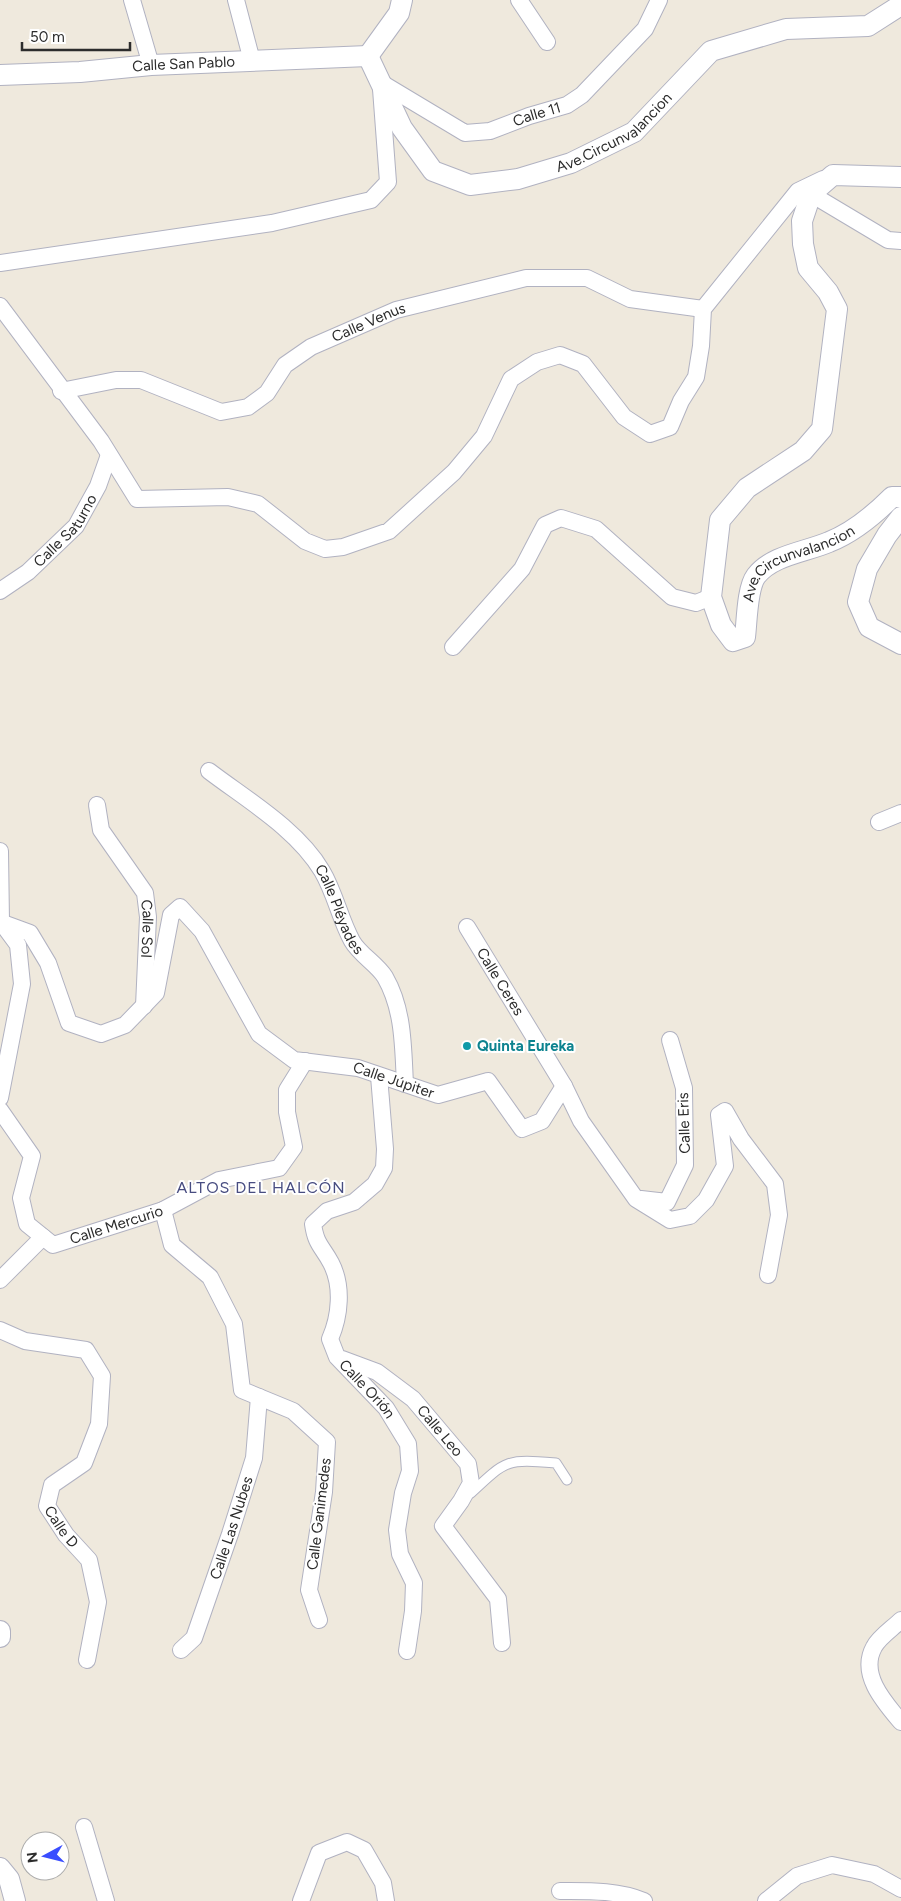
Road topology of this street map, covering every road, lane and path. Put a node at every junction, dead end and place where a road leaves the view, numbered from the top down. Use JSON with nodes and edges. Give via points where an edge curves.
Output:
{"nodes":[{"id":1,"x":132,"y":0,"type":"edge"},
{"id":2,"x":236,"y":0,"type":"edge"},
{"id":3,"x":402,"y":0,"type":"edge"},
{"id":4,"x":519,"y":0,"type":"edge"},
{"id":5,"x":659,"y":0,"type":"edge"},
{"id":6,"x":901,"y":5,"type":"edge"},
{"id":7,"x":546,"y":42,"type":"dead end"},
{"id":8,"x":368,"y":56,"type":"junction"},
{"id":9,"x":252,"y":61,"type":"junction"},
{"id":10,"x":150,"y":65,"type":"junction"},
{"id":11,"x":0,"y":75,"type":"edge"},
{"id":12,"x":380,"y":82,"type":"junction"},
{"id":13,"x":833,"y":175,"type":"junction"},
{"id":14,"x":901,"y":177,"type":"edge"},
{"id":15,"x":811,"y":194,"type":"junction"},
{"id":16,"x":901,"y":241,"type":"edge"},
{"id":17,"x":0,"y":263,"type":"edge"},
{"id":18,"x":0,"y":306,"type":"edge"},
{"id":19,"x":703,"y":309,"type":"junction"},
{"id":20,"x":62,"y":391,"type":"junction"},
{"id":21,"x":109,"y":455,"type":"junction"},
{"id":22,"x":901,"y":497,"type":"edge"},
{"id":23,"x":901,"y":517,"type":"edge"},
{"id":24,"x":0,"y":592,"type":"edge"},
{"id":25,"x":711,"y":597,"type":"junction"},
{"id":26,"x":901,"y":644,"type":"edge"},
{"id":27,"x":453,"y":647,"type":"dead end"},
{"id":28,"x":209,"y":771,"type":"dead end"},
{"id":29,"x":98,"y":805,"type":"dead end"},
{"id":30,"x":901,"y":813,"type":"edge"},
{"id":31,"x":879,"y":822,"type":"dead end"},
{"id":32,"x":0,"y":851,"type":"edge"},
{"id":33,"x":1,"y":922,"type":"edge"},
{"id":34,"x":467,"y":927,"type":"dead end"},
{"id":35,"x":144,"y":1006,"type":"junction"},
{"id":36,"x":670,"y":1040,"type":"dead end"},
{"id":37,"x":304,"y":1061,"type":"junction"},
{"id":38,"x":380,"y":1076,"type":"junction"},
{"id":39,"x":405,"y":1084,"type":"junction"},
{"id":40,"x":564,"y":1086,"type":"junction"},
{"id":41,"x":0,"y":1098,"type":"edge"},
{"id":42,"x":0,"y":1110,"type":"edge"},
{"id":43,"x":636,"y":1199,"type":"junction"},
{"id":44,"x":163,"y":1210,"type":"junction"},
{"id":45,"x":43,"y":1237,"type":"junction"},
{"id":46,"x":768,"y":1275,"type":"dead end"},
{"id":47,"x":0,"y":1280,"type":"edge"},
{"id":48,"x":0,"y":1330,"type":"edge"},
{"id":49,"x":337,"y":1357,"type":"junction"},
{"id":50,"x":259,"y":1397,"type":"junction"},
{"id":51,"x":567,"y":1480,"type":"dead end"},
{"id":52,"x":461,"y":1501,"type":"junction"},
{"id":53,"x":320,"y":1620,"type":"dead end"},
{"id":54,"x":901,"y":1620,"type":"edge"},
{"id":55,"x":0,"y":1631,"type":"edge"},
{"id":56,"x":0,"y":1637,"type":"edge"},
{"id":57,"x":502,"y":1643,"type":"dead end"},
{"id":58,"x":181,"y":1650,"type":"dead end"},
{"id":59,"x":407,"y":1651,"type":"dead end"},
{"id":60,"x":88,"y":1660,"type":"dead end"},
{"id":61,"x":901,"y":1722,"type":"edge"},
{"id":62,"x":84,"y":1827,"type":"dead end"},
{"id":63,"x":0,"y":1868,"type":"edge"},
{"id":64,"x":901,"y":1889,"type":"edge"},
{"id":65,"x":560,"y":1891,"type":"dead end"},
{"id":66,"x":15,"y":1901,"type":"edge"},
{"id":67,"x":106,"y":1901,"type":"edge"},
{"id":68,"x":301,"y":1901,"type":"edge"},
{"id":69,"x":386,"y":1901,"type":"edge"},
{"id":70,"x":644,"y":1901,"type":"edge"},
{"id":71,"x":766,"y":1901,"type":"edge"}],
"edges":[{"from":1,"to":10,"type":"street"},
{"from":2,"to":9,"type":"street"},
{"from":3,"to":8,"type":"street","via":[[399,13]]},
{"from":4,"to":7,"type":"street"},
{"from":5,"to":12,"type":"street","name":"Calle 11","via":[[645,29],[568,105],[490,131],[465,133]]},
{"from":6,"to":12,"type":"street","name":"Ave.Circunvalancion","via":[[868,26],[786,29],[711,51],[634,132],[571,163],[518,179],[470,185],[433,171],[402,128]]},
{"from":8,"to":9,"type":"street","name":"Calle San Pablo"},
{"from":8,"to":12,"type":"street","name":"Ave.Circunvalancion"},
{"from":9,"to":10,"type":"street","name":"Calle San Pablo"},
{"from":10,"to":11,"type":"street","name":"Calle San Pablo"},
{"from":12,"to":17,"type":"street","via":[[388,182],[371,200],[272,223]]},
{"from":13,"to":14,"type":"street"},
{"from":13,"to":15,"type":"street"},
{"from":13,"to":19,"type":"street","via":[[798,191]]},
{"from":15,"to":16,"type":"street","via":[[888,240]]},
{"from":15,"to":25,"type":"street","name":"Ave.Circunvalancion","via":[[802,220],[808,268],[837,309],[822,429],[803,451],[747,488],[720,520]]},
{"from":18,"to":20,"type":"street"},
{"from":19,"to":20,"type":"street","name":"Calle Venus","via":[[630,299],[587,278],[526,278],[396,310],[311,347],[284,365],[267,393],[248,407],[221,412],[141,380],[116,380]]},
{"from":19,"to":21,"type":"street","via":[[696,376],[670,427],[650,434],[624,417],[583,364],[560,355],[537,362],[511,379],[484,436],[454,472],[389,531],[343,547],[325,549],[304,542],[258,504],[228,497],[137,499]]},
{"from":20,"to":21,"type":"street"},
{"from":21,"to":24,"type":"street","name":"Calle Saturno","via":[[98,486],[76,526],[28,572]]},
{"from":22,"to":25,"type":"street","name":"Ave.Circunvalancion","via":[[892,497],[875,513],[831,542],[775,561],[756,576],[748,606],[745,637],[732,641],[721,625]]},
{"from":23,"to":26,"type":"street","name":"Ave.Circunvalancion","via":[[867,569],[858,602],[869,626]]},
{"from":25,"to":27,"type":"street","via":[[696,603],[672,597],[596,529],[561,518],[545,524],[522,569]]},
{"from":28,"to":39,"type":"street","name":"Calle Pléyades","via":[[279,825],[307,851],[322,872],[353,942],[384,976],[394,995],[402,1025]]},
{"from":29,"to":35,"type":"street","name":"Calle Sol","via":[[100,830],[144,893],[148,917]]},
{"from":30,"to":31,"type":"street"},
{"from":32,"to":33,"type":"street"},
{"from":33,"to":35,"type":"street","name":"Calle Júpiter","via":[[30,933],[48,963],[69,1023],[101,1034],[125,1025]]},
{"from":33,"to":41,"type":"street","via":[[18,945],[22,984]]},
{"from":34,"to":40,"type":"street","name":"Calle Ceres"},
{"from":35,"to":37,"type":"street","name":"Calle Júpiter","via":[[156,993],[171,915],[180,907],[202,931],[259,1034],[294,1060]]},
{"from":36,"to":43,"type":"street","name":"Calle Eris","via":[[684,1088],[685,1165],[667,1202]]},
{"from":37,"to":38,"type":"street","name":"Calle Júpiter","via":[[358,1068]]},
{"from":37,"to":44,"type":"street","name":"Calle Mercurio","via":[[287,1090],[294,1147],[279,1168],[219,1180]]},
{"from":38,"to":39,"type":"street","name":"Calle Júpiter"},
{"from":38,"to":49,"type":"street","name":"Calle Orión","via":[[384,1168],[375,1184],[354,1202],[327,1211],[313,1224],[315,1240],[331,1262],[340,1284],[336,1325],[330,1339]]},
{"from":39,"to":40,"type":"street","name":"Calle Júpiter","via":[[438,1095],[488,1081],[522,1129],[542,1121]]},
{"from":40,"to":43,"type":"street","via":[[580,1121]]},
{"from":42,"to":45,"type":"street","via":[[32,1156],[21,1198],[26,1224]]},
{"from":43,"to":46,"type":"street","via":[[670,1220],[690,1216],[706,1200],[725,1166],[719,1115],[725,1111],[741,1139],[775,1184],[779,1214]]},
{"from":44,"to":45,"type":"street","name":"Calle Mercurio","via":[[53,1245]]},
{"from":44,"to":50,"type":"street","name":"Calle Ganimedes","via":[[172,1245],[210,1277],[234,1324],[242,1390]]},
{"from":45,"to":47,"type":"street"},
{"from":48,"to":60,"type":"street","name":"Calle D","via":[[25,1341],[86,1350],[102,1376],[99,1424],[84,1463],[52,1485],[47,1506],[66,1535],[89,1560],[98,1602]]},
{"from":49,"to":52,"type":"street","name":"Calle Leo","via":[[376,1372],[420,1406],[468,1464],[471,1483]]},
{"from":49,"to":59,"type":"street","name":"Calle Orión","via":[[386,1408],[408,1444],[410,1471],[397,1530],[400,1554],[414,1583]]},
{"from":50,"to":53,"type":"street","name":"Calle Ganimedes","via":[[292,1411],[327,1442],[324,1492],[309,1590]]},
{"from":50,"to":58,"type":"street","name":"Calle Las Nubes","via":[[254,1458],[236,1517],[194,1638]]},
{"from":51,"to":52,"type":"lane","via":[[556,1462],[517,1460],[499,1467]]},
{"from":52,"to":57,"type":"street","name":"Calle Leo","via":[[443,1526],[498,1599]]},
{"from":54,"to":61,"type":"street","via":[[874,1646],[868,1662],[878,1695]]},
{"from":55,"to":56,"type":"street"},
{"from":62,"to":67,"type":"street"},
{"from":63,"to":66,"type":"street","via":[[9,1879]]},
{"from":64,"to":71,"type":"street","via":[[874,1874],[832,1865],[797,1876]]},
{"from":65,"to":70,"type":"street","via":[[596,1891],[633,1896]]},
{"from":68,"to":69,"type":"street","via":[[319,1853],[347,1842],[364,1850],[383,1883]]}]}
